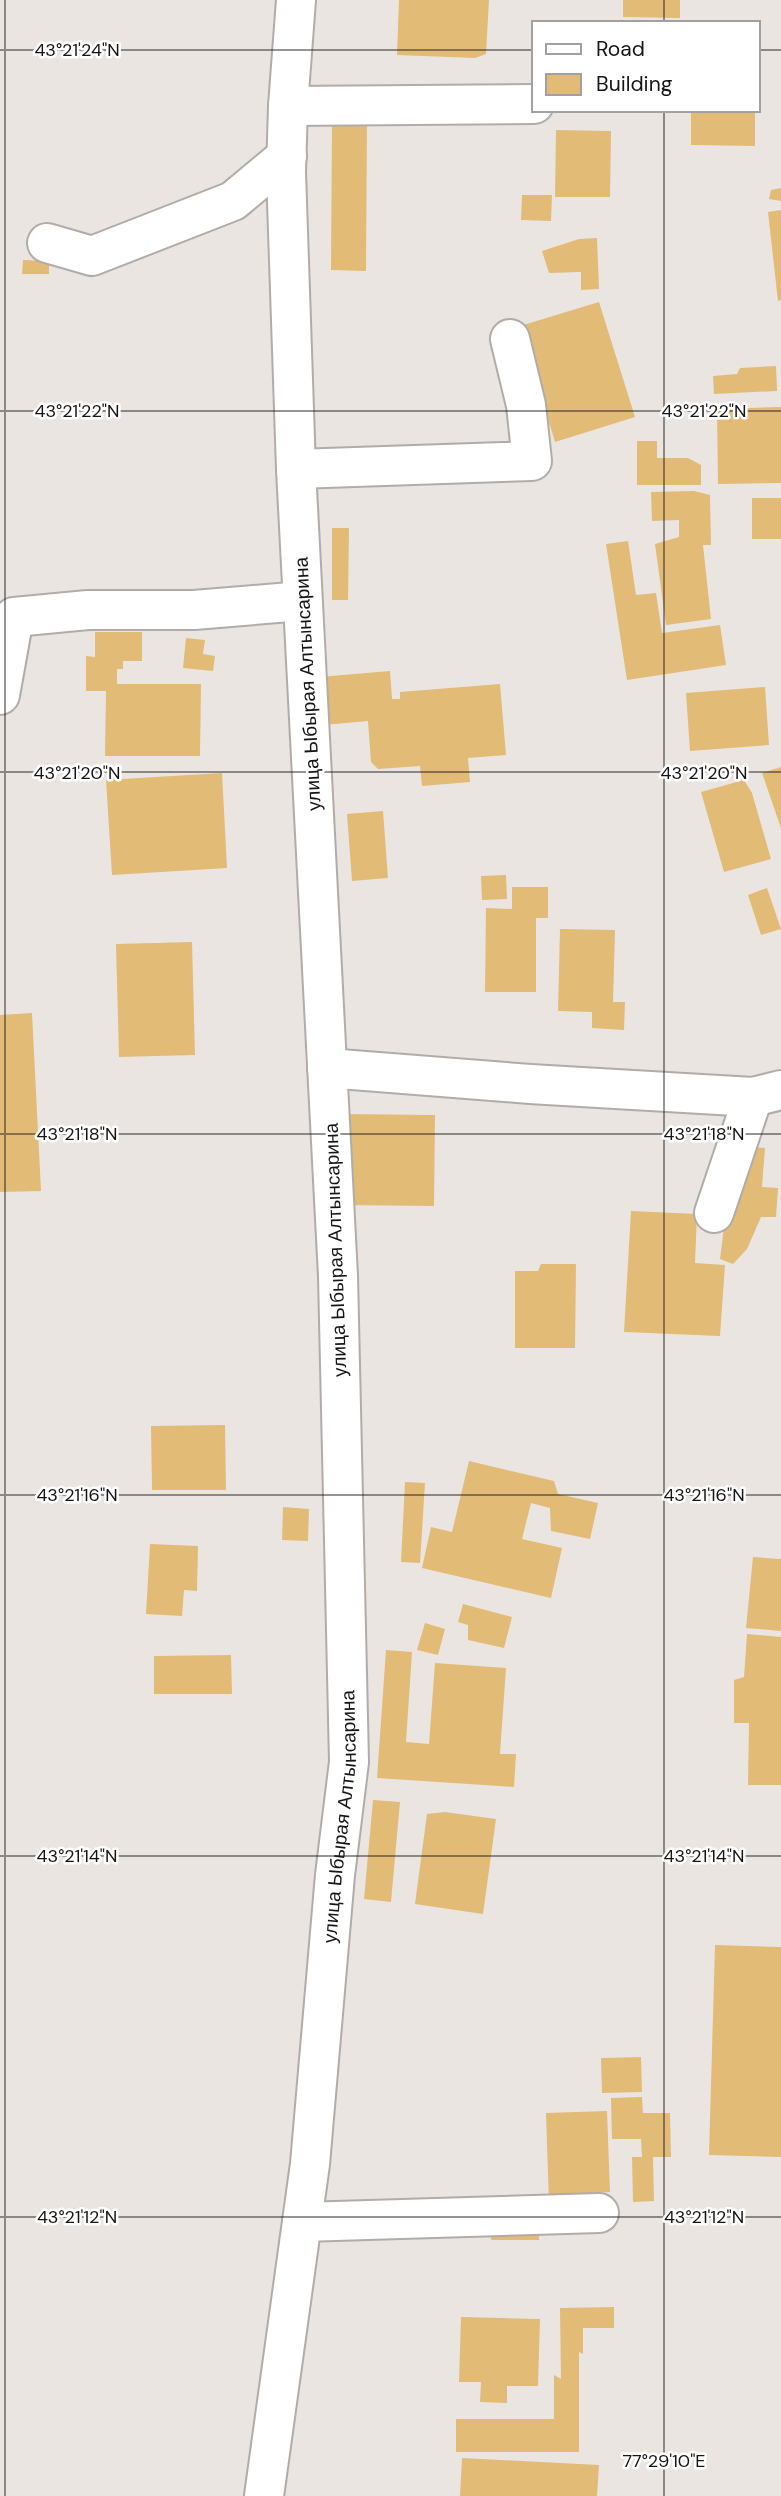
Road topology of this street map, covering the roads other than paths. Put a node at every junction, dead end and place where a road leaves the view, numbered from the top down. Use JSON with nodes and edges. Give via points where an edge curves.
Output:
{"nodes":[{"id":1,"x":296,"y":0,"type":"edge"},
{"id":2,"x":532,"y":104,"type":"edge"},
{"id":3,"x":288,"y":106,"type":"junction"},
{"id":4,"x":287,"y":156,"type":"junction"},
{"id":5,"x":47,"y":243,"type":"dead end"},
{"id":6,"x":510,"y":338,"type":"dead end"},
{"id":7,"x":296,"y":469,"type":"junction"},
{"id":8,"x":302,"y":601,"type":"junction"},
{"id":9,"x":0,"y":695,"type":"edge"},
{"id":10,"x":327,"y":1068,"type":"junction"},
{"id":11,"x":767,"y":1094,"type":"edge"},
{"id":12,"x":714,"y":1213,"type":"dead end"},
{"id":13,"x":599,"y":2213,"type":"dead end"},
{"id":14,"x":302,"y":2222,"type":"junction"},
{"id":15,"x":264,"y":2496,"type":"edge"}],
"edges":[{"from":1,"to":3,"type":"street","name":"улица Ыбырая Алтынсарина"},
{"from":2,"to":3,"type":"street"},
{"from":3,"to":4,"type":"street","name":"улица Ыбырая Алтынсарина"},
{"from":4,"to":5,"type":"street","via":[[233,201],[92,256]]},
{"from":4,"to":7,"type":"street","name":"улица Ыбырая Алтынсарина"},
{"from":6,"to":7,"type":"street","via":[[526,405],[532,461]]},
{"from":7,"to":8,"type":"street","name":"улица Ыбырая Алтынсарина"},
{"from":8,"to":9,"type":"street","via":[[14,617]]},
{"from":8,"to":10,"type":"street","name":"улица Ыбырая Алтынсарина"},
{"from":10,"to":11,"type":"street","via":[[530,1084]]},
{"from":10,"to":14,"type":"street","name":"улица Ыбырая Алтынсарина","via":[[338,1276],[349,1762]]},
{"from":11,"to":12,"type":"street"},
{"from":13,"to":14,"type":"street"},
{"from":14,"to":15,"type":"street","name":"улица Ыбырая Алтынсарина"}]}
